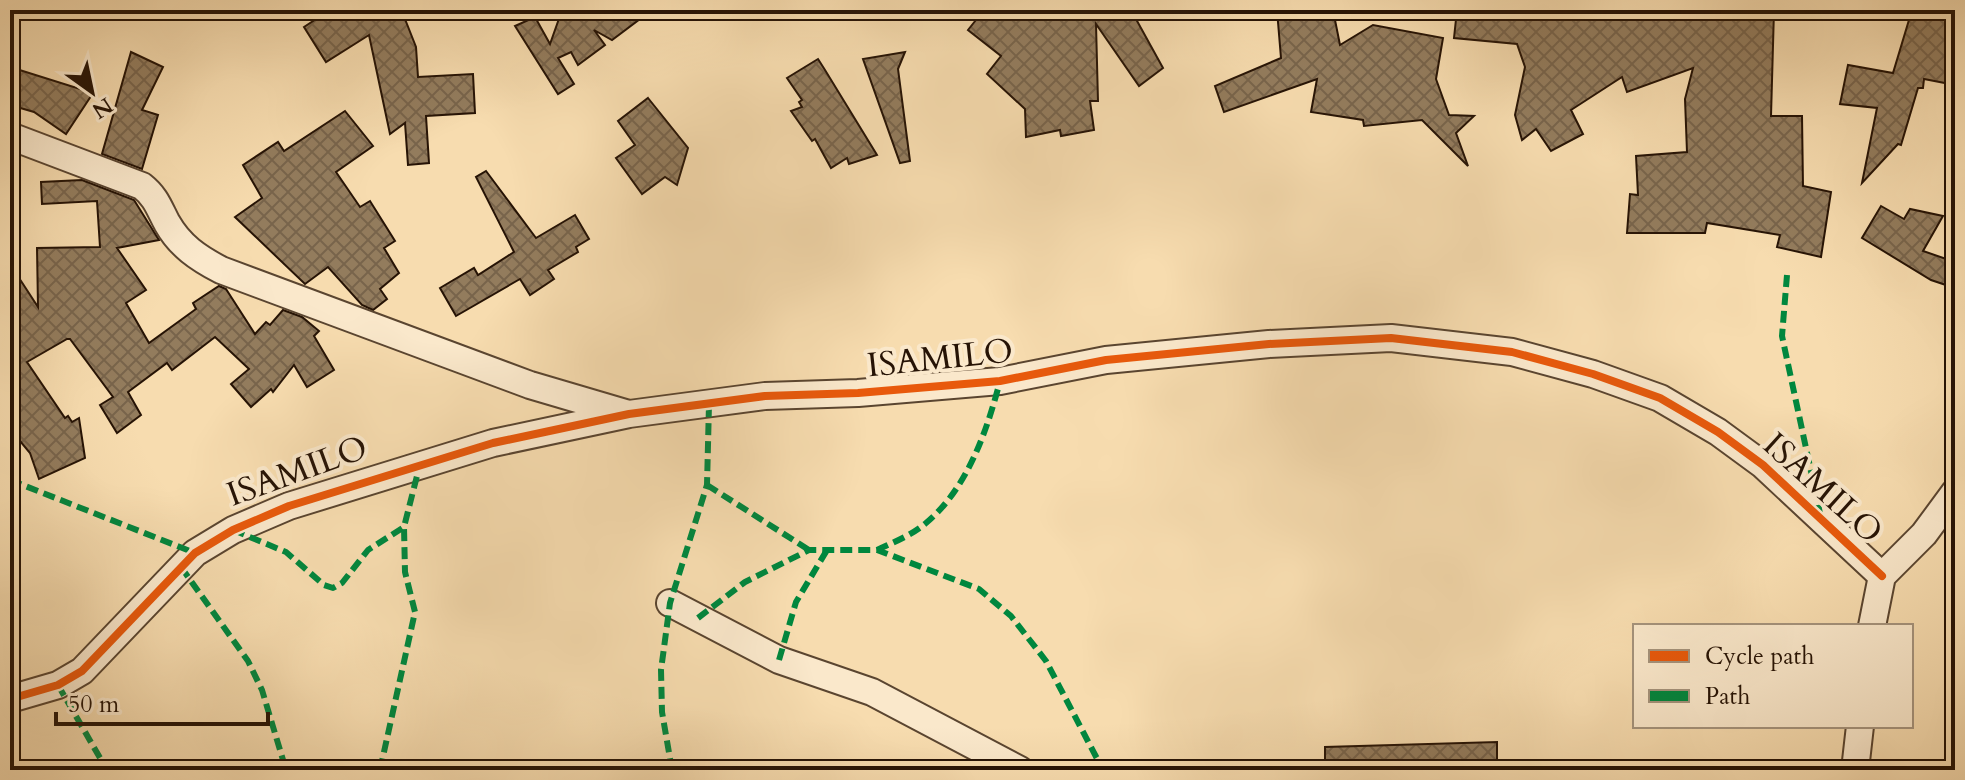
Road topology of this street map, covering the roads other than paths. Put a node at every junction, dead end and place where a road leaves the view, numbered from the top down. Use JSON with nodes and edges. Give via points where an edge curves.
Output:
{"nodes":[{"id":1,"x":10,"y":136,"type":"edge"},
{"id":2,"x":629,"y":414,"type":"junction"},
{"id":3,"x":1955,"y":492,"type":"edge"},
{"id":4,"x":1955,"y":527,"type":"edge"},
{"id":5,"x":1924,"y":534,"type":"junction"},
{"id":6,"x":1882,"y":576,"type":"junction"},
{"id":7,"x":670,"y":603,"type":"dead end"},
{"id":8,"x":1872,"y":624,"type":"edge"},
{"id":9,"x":10,"y":699,"type":"edge"},
{"id":10,"x":1860,"y":728,"type":"edge"},
{"id":11,"x":1020,"y":770,"type":"edge"},
{"id":12,"x":1855,"y":770,"type":"edge"}],
"edges":[{"from":1,"to":2,"type":"street","via":[[142,186],[154,195],[178,239],[196,257],[221,270],[530,385]]},
{"from":2,"to":6,"type":"street","name":"ISAMILO","via":[[765,396],[1000,381],[1106,360],[1269,344],[1391,338],[1512,352],[1660,398],[1718,432],[1763,465]]},
{"from":2,"to":9,"type":"street","name":"ISAMILO","via":[[493,443],[289,506],[233,530],[195,553],[82,671],[58,685]]},
{"from":3,"to":5,"type":"street","name":"ISAMILO"},
{"from":4,"to":5,"type":"street"},
{"from":5,"to":6,"type":"street","name":"ISAMILO"},
{"from":6,"to":8,"type":"street","name":"ISAMILO"},
{"from":7,"to":11,"type":"street","via":[[779,660],[872,692]]},
{"from":10,"to":12,"type":"street"}]}
